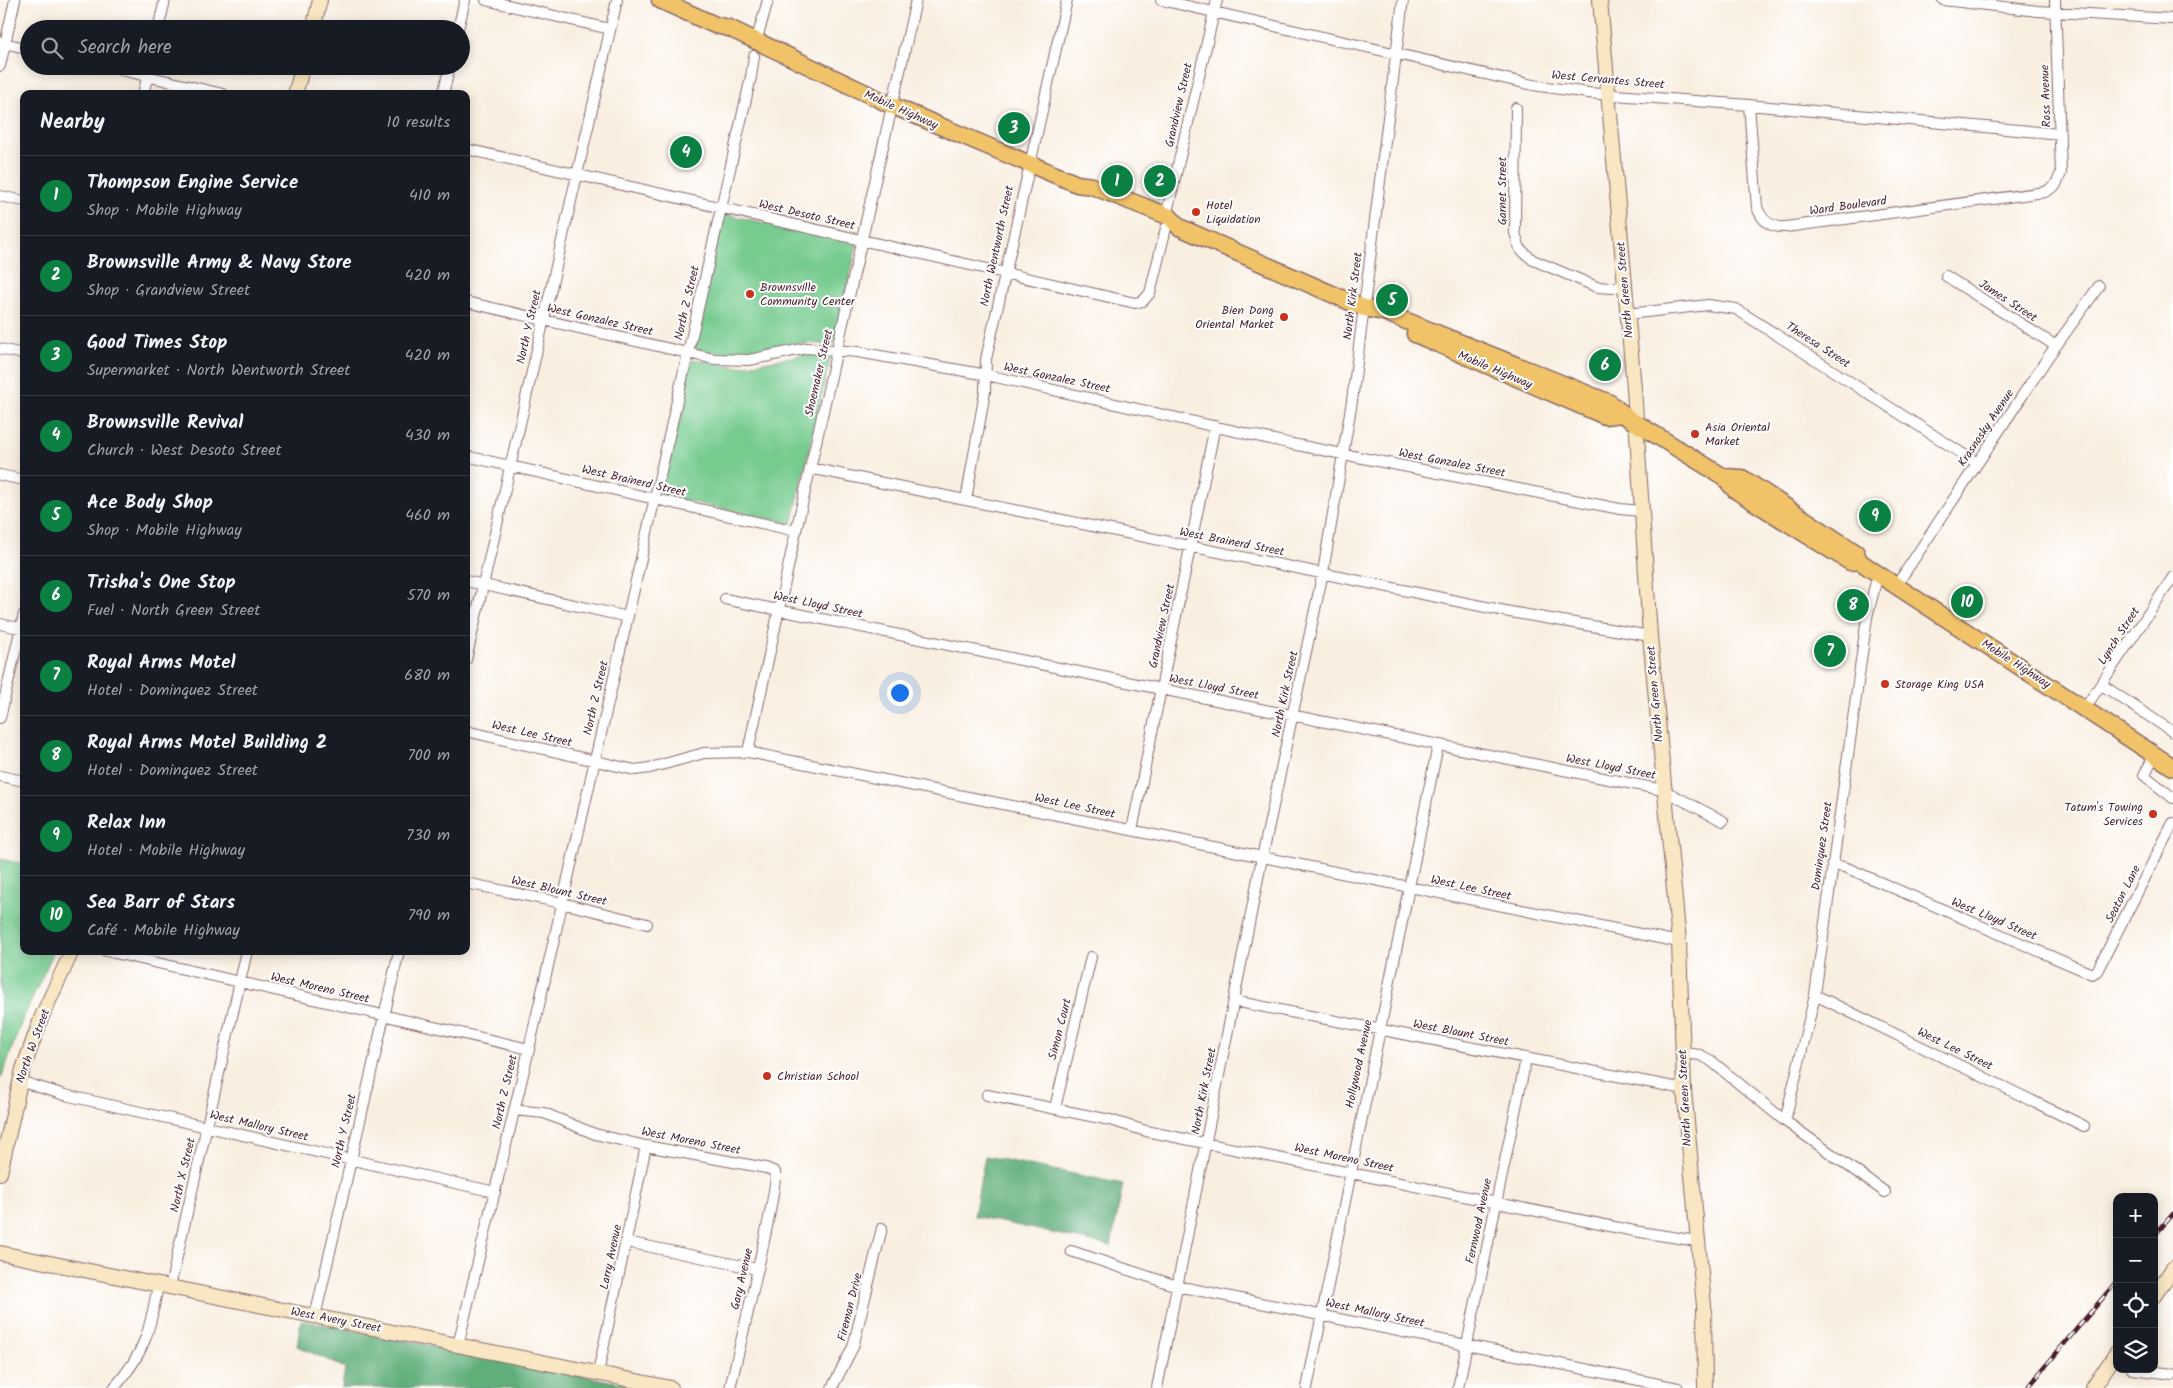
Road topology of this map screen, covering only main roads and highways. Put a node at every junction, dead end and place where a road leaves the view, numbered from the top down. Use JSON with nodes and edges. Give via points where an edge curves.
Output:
{"nodes":[{"id":1,"x":660,"y":0,"type":"edge"},
{"id":2,"x":685,"y":0,"type":"edge"},
{"id":3,"x":729,"y":28,"type":"junction"},
{"id":4,"x":2173,"y":767,"type":"edge"}],
"edges":[{"from":1,"to":3,"type":"main road","name":"Mobile Highway"},
{"from":2,"to":3,"type":"main road","name":"Mobile Highway","via":[[720,17]]},
{"from":3,"to":4,"type":"main road","name":"Mobile Highway","via":[[755,49],[1077,184],[1089,194],[1170,224],[1369,310],[1461,356],[1605,416],[1621,414],[1724,477],[1735,490],[1850,562],[1859,561]]}]}
